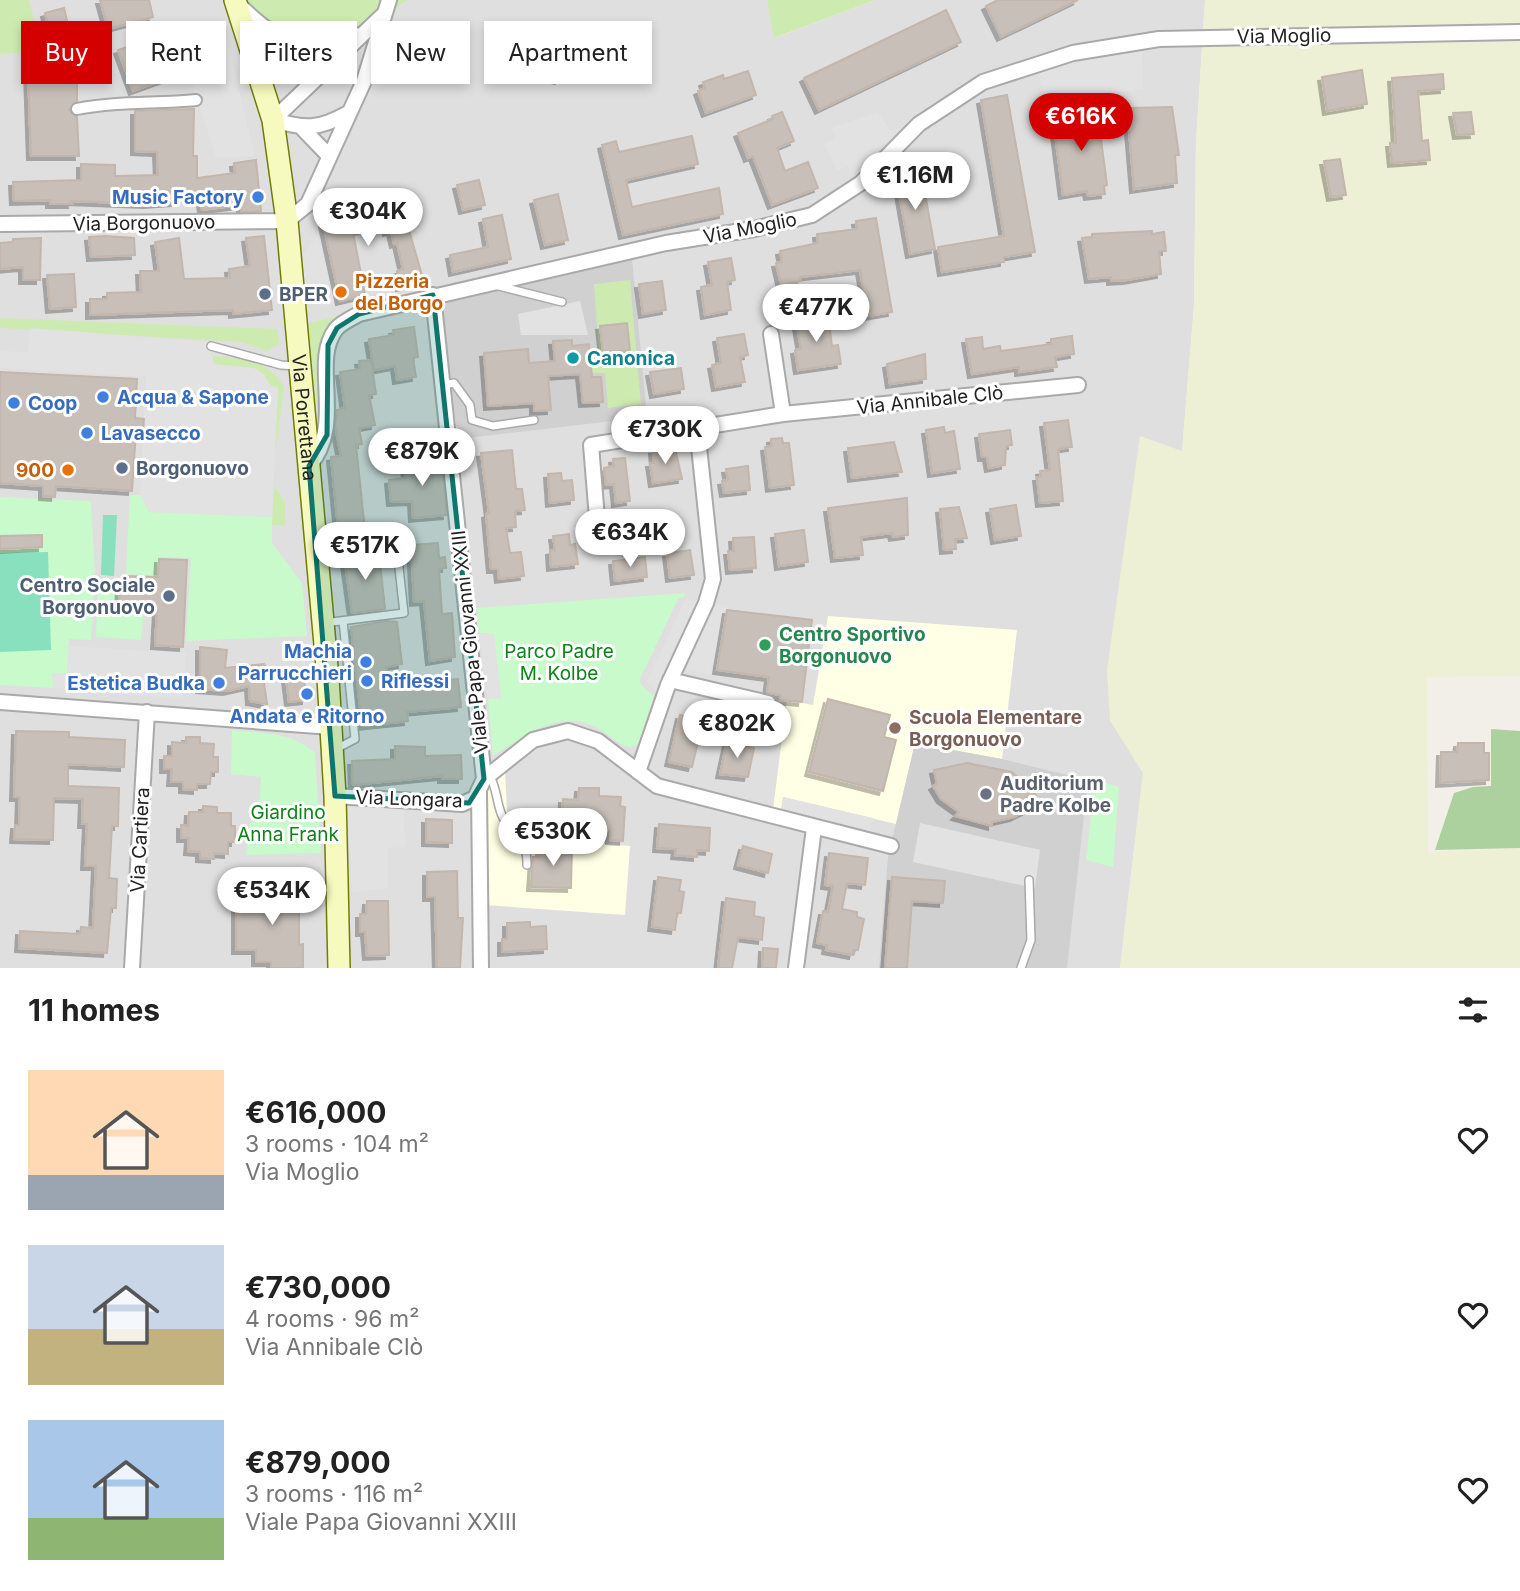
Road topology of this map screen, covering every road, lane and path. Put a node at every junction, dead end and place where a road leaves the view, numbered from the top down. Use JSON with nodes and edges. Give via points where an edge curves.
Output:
{"nodes":[{"id":1,"x":236,"y":1,"type":"edge"},
{"id":2,"x":391,"y":5,"type":"edge"},
{"id":3,"x":364,"y":32,"type":"junction"},
{"id":4,"x":1520,"y":32,"type":"edge"},
{"id":5,"x":196,"y":100,"type":"dead end"},
{"id":6,"x":77,"y":109,"type":"dead end"},
{"id":7,"x":348,"y":113,"type":"junction"},
{"id":8,"x":273,"y":120,"type":"junction"},
{"id":9,"x":303,"y":129,"type":"junction"},
{"id":10,"x":328,"y":156,"type":"junction"},
{"id":11,"x":287,"y":221,"type":"junction"},
{"id":12,"x":0,"y":224,"type":"edge"},
{"id":13,"x":488,"y":283,"type":"junction"},
{"id":14,"x":433,"y":295,"type":"junction"},
{"id":15,"x":562,"y":302,"type":"dead end"},
{"id":16,"x":771,"y":334,"type":"dead end"},
{"id":17,"x":211,"y":346,"type":"dead end"},
{"id":18,"x":300,"y":366,"type":"junction"},
{"id":19,"x":442,"y":385,"type":"junction"},
{"id":20,"x":1078,"y":385,"type":"dead end"},
{"id":21,"x":783,"y":414,"type":"junction"},
{"id":22,"x":534,"y":420,"type":"dead end"},
{"id":23,"x":697,"y":428,"type":"junction"},
{"id":24,"x":309,"y":466,"type":"junction"},
{"id":25,"x":597,"y":518,"type":"dead end"},
{"id":26,"x":317,"y":551,"type":"junction"},
{"id":27,"x":333,"y":622,"type":"junction"},
{"id":28,"x":670,"y":680,"type":"junction"},
{"id":29,"x":0,"y":702,"type":"edge"},
{"id":30,"x":768,"y":702,"type":"dead end"},
{"id":31,"x":147,"y":712,"type":"junction"},
{"id":32,"x":331,"y":726,"type":"junction"},
{"id":33,"x":332,"y":751,"type":"junction"},
{"id":34,"x":638,"y":772,"type":"junction"},
{"id":35,"x":484,"y":782,"type":"junction"},
{"id":36,"x":335,"y":796,"type":"junction"},
{"id":37,"x":814,"y":828,"type":"junction"},
{"id":38,"x":891,"y":846,"type":"dead end"},
{"id":39,"x":527,"y":865,"type":"dead end"},
{"id":40,"x":1029,"y":880,"type":"dead end"},
{"id":41,"x":132,"y":968,"type":"edge"},
{"id":42,"x":339,"y":968,"type":"edge"},
{"id":43,"x":481,"y":968,"type":"edge"},
{"id":44,"x":796,"y":968,"type":"edge"},
{"id":45,"x":1021,"y":968,"type":"edge"}],
"edges":[{"from":1,"to":3,"type":"street","via":[[268,32],[298,45],[329,43]]},
{"from":1,"to":8,"type":"main road","name":"Via Porrettana"},
{"from":2,"to":3,"type":"street"},
{"from":2,"to":7,"type":"street"},
{"from":3,"to":8,"type":"street"},
{"from":4,"to":13,"type":"street","name":"Via Moglio","via":[[1159,39],[1073,53],[984,82],[919,124],[860,183],[812,215]]},
{"from":5,"to":6,"type":"street","via":[[113,102]]},
{"from":7,"to":9,"type":"street","via":[[326,125]]},
{"from":7,"to":10,"type":"street"},
{"from":8,"to":9,"type":"street"},
{"from":8,"to":11,"type":"main road","name":"Via Porrettana"},
{"from":9,"to":10,"type":"street"},
{"from":10,"to":11,"type":"street","via":[[308,204]]},
{"from":11,"to":12,"type":"street","name":"Via Borgonuovo"},
{"from":11,"to":18,"type":"main road","name":"Via Porrettana"},
{"from":13,"to":14,"type":"street","name":"Via Moglio"},
{"from":13,"to":15,"type":"lane"},
{"from":14,"to":19,"type":"street","name":"Viale Papa Giovanni XXIII"},
{"from":14,"to":24,"type":"street","name":"Via Moglio","via":[[359,314],[337,328],[328,345],[327,435]]},
{"from":16,"to":21,"type":"street"},
{"from":17,"to":18,"type":"lane"},
{"from":18,"to":24,"type":"main road","name":"Via Porrettana"},
{"from":19,"to":22,"type":"lane","via":[[454,383],[470,405],[472,420],[493,426]]},
{"from":19,"to":35,"type":"street","name":"Viale Papa Giovanni XXIII"},
{"from":20,"to":21,"type":"street","name":"Via Annibale Clò"},
{"from":21,"to":23,"type":"street","name":"Via Annibale Clò"},
{"from":23,"to":25,"type":"street","name":"Via Annibale Clò","via":[[591,445]]},
{"from":23,"to":28,"type":"street","via":[[713,579]]},
{"from":24,"to":26,"type":"main road","name":"Via Porrettana"},
{"from":26,"to":27,"type":"main road","name":"Via Porrettana"},
{"from":26,"to":27,"type":"lane","via":[[391,544],[397,550],[404,613]]},
{"from":27,"to":32,"type":"main road","name":"Via Porrettana"},
{"from":27,"to":33,"type":"lane","via":[[355,739]]},
{"from":28,"to":30,"type":"street"},
{"from":28,"to":34,"type":"street"},
{"from":29,"to":31,"type":"street"},
{"from":31,"to":32,"type":"street"},
{"from":31,"to":41,"type":"street","name":"Via Cartiera"},
{"from":32,"to":33,"type":"main road","name":"Via Porrettana"},
{"from":33,"to":36,"type":"main road","name":"Via Porrettana"},
{"from":34,"to":35,"type":"street","name":"Viale Papa Giovanni XXIII","via":[[598,741],[568,731],[533,740],[500,763]]},
{"from":34,"to":37,"type":"street","name":"Viale Papa Giovanni XXIII","via":[[657,786]]},
{"from":35,"to":36,"type":"street","name":"Via Longara","via":[[469,803],[462,804]]},
{"from":35,"to":39,"type":"lane","via":[[498,791],[501,814],[527,845]]},
{"from":35,"to":43,"type":"street","name":"Via Longara"},
{"from":36,"to":42,"type":"main road","name":"Via Porrettana"},
{"from":37,"to":38,"type":"street","name":"Viale Papa Giovanni XXIII"},
{"from":37,"to":44,"type":"street"},
{"from":40,"to":45,"type":"lane","via":[[1031,940]]}]}
